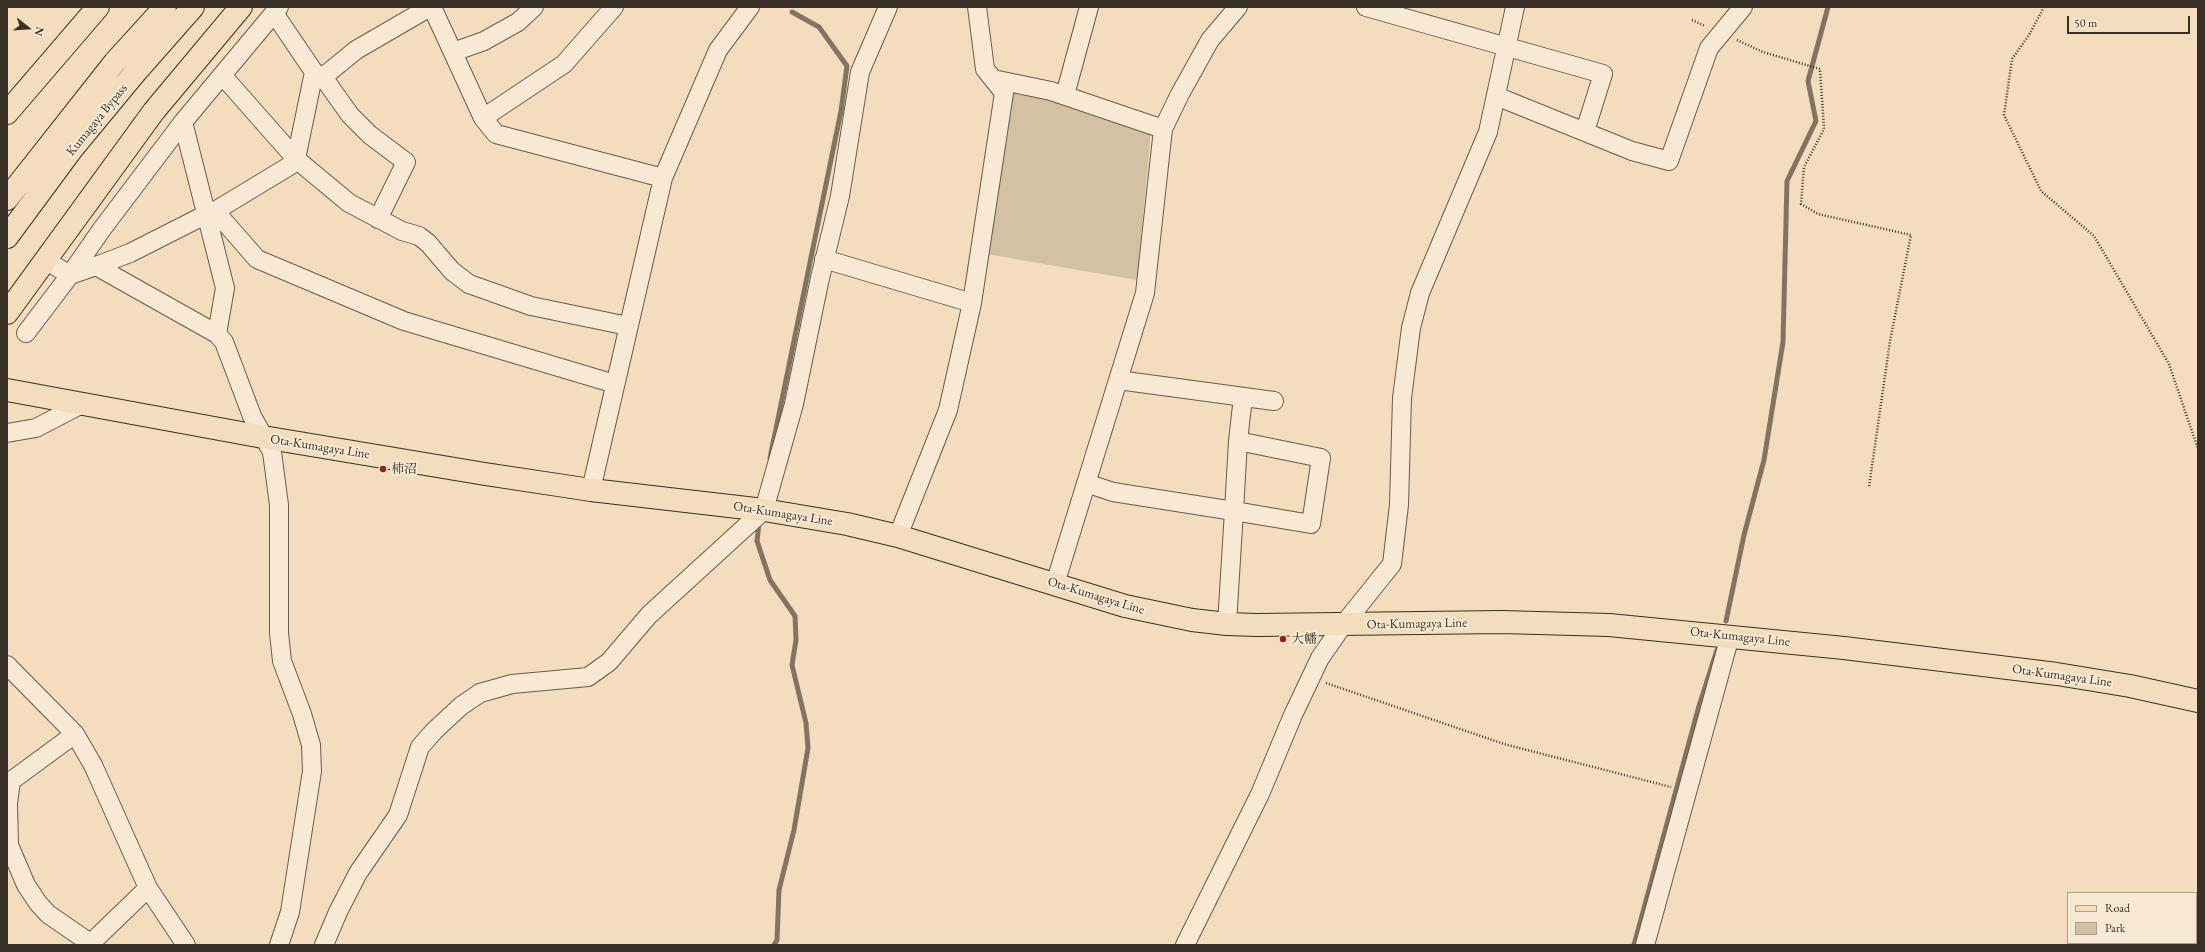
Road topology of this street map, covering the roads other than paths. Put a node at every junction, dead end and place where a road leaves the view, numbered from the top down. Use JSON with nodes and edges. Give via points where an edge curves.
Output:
{"nodes":[{"id":1,"x":98,"y":7,"type":"edge"},
{"id":2,"x":164,"y":7,"type":"edge"},
{"id":3,"x":193,"y":7,"type":"edge"},
{"id":4,"x":241,"y":7,"type":"edge"},
{"id":5,"x":431,"y":7,"type":"edge"},
{"id":6,"x":534,"y":7,"type":"edge"},
{"id":7,"x":614,"y":7,"type":"edge"},
{"id":8,"x":750,"y":7,"type":"edge"},
{"id":9,"x":888,"y":7,"type":"edge"},
{"id":10,"x":977,"y":7,"type":"edge"},
{"id":11,"x":1089,"y":7,"type":"edge"},
{"id":12,"x":1238,"y":7,"type":"edge"},
{"id":13,"x":1366,"y":7,"type":"edge"},
{"id":14,"x":1515,"y":7,"type":"edge"},
{"id":15,"x":1743,"y":7,"type":"edge"},
{"id":16,"x":276,"y":10,"type":"edge"},
{"id":17,"x":1506,"y":48,"type":"junction"},
{"id":18,"x":453,"y":52,"type":"junction"},
{"id":19,"x":222,"y":75,"type":"junction"},
{"id":20,"x":318,"y":75,"type":"junction"},
{"id":21,"x":993,"y":79,"type":"junction"},
{"id":22,"x":1065,"y":95,"type":"junction"},
{"id":23,"x":1496,"y":96,"type":"junction"},
{"id":24,"x":7,"y":113,"type":"edge"},
{"id":25,"x":483,"y":118,"type":"junction"},
{"id":26,"x":183,"y":122,"type":"junction"},
{"id":27,"x":1164,"y":129,"type":"junction"},
{"id":28,"x":1585,"y":131,"type":"junction"},
{"id":29,"x":296,"y":159,"type":"junction"},
{"id":30,"x":663,"y":178,"type":"junction"},
{"id":31,"x":7,"y":199,"type":"edge"},
{"id":32,"x":211,"y":213,"type":"junction"},
{"id":33,"x":378,"y":219,"type":"junction"},
{"id":34,"x":7,"y":237,"type":"edge"},
{"id":35,"x":824,"y":259,"type":"junction"},
{"id":36,"x":45,"y":260,"type":"junction"},
{"id":37,"x":96,"y":266,"type":"junction"},
{"id":38,"x":70,"y":275,"type":"junction"},
{"id":39,"x":972,"y":303,"type":"junction"},
{"id":40,"x":7,"y":313,"type":"edge"},
{"id":41,"x":628,"y":326,"type":"junction"},
{"id":42,"x":26,"y":333,"type":"dead end"},
{"id":43,"x":217,"y":334,"type":"junction"},
{"id":44,"x":1118,"y":380,"type":"junction"},
{"id":45,"x":615,"y":384,"type":"junction"},
{"id":46,"x":7,"y":390,"type":"edge"},
{"id":47,"x":1243,"y":397,"type":"junction"},
{"id":48,"x":1274,"y":401,"type":"dead end"},
{"id":49,"x":82,"y":404,"type":"junction"},
{"id":50,"x":7,"y":433,"type":"edge"},
{"id":51,"x":263,"y":438,"type":"junction"},
{"id":52,"x":1238,"y":441,"type":"junction"},
{"id":53,"x":1086,"y":483,"type":"junction"},
{"id":54,"x":591,"y":490,"type":"junction"},
{"id":55,"x":764,"y":510,"type":"junction"},
{"id":56,"x":1234,"y":511,"type":"junction"},
{"id":57,"x":898,"y":536,"type":"junction"},
{"id":58,"x":1056,"y":584,"type":"junction"},
{"id":59,"x":1227,"y":624,"type":"junction"},
{"id":60,"x":1343,"y":625,"type":"junction"},
{"id":61,"x":1730,"y":636,"type":"junction"},
{"id":62,"x":7,"y":665,"type":"edge"},
{"id":63,"x":2198,"y":701,"type":"edge"},
{"id":64,"x":75,"y":734,"type":"junction"},
{"id":65,"x":148,"y":888,"type":"junction"},
{"id":66,"x":90,"y":944,"type":"edge"},
{"id":67,"x":186,"y":945,"type":"edge"},
{"id":68,"x":279,"y":945,"type":"edge"},
{"id":69,"x":324,"y":945,"type":"edge"},
{"id":70,"x":1185,"y":945,"type":"edge"},
{"id":71,"x":1645,"y":945,"type":"edge"}],
"edges":[{"from":1,"to":24,"type":"main road"},
{"from":2,"to":31,"type":"main road","name":"Kumagaya Bypass","via":[[115,62]]},
{"from":3,"to":34,"type":"main road","name":"Kumagaya Bypass","via":[[91,126]]},
{"from":4,"to":36,"type":"main road","via":[[154,111]]},
{"from":5,"to":18,"type":"street"},
{"from":5,"to":20,"type":"street"},
{"from":6,"to":18,"type":"street","via":[[518,22],[484,41]]},
{"from":7,"to":25,"type":"street","via":[[564,64]]},
{"from":8,"to":30,"type":"street","via":[[718,50]]},
{"from":9,"to":35,"type":"street","via":[[860,72],[840,196]]},
{"from":10,"to":21,"type":"street","via":[[985,69]]},
{"from":11,"to":22,"type":"street"},
{"from":12,"to":27,"type":"street","via":[[1210,40]]},
{"from":13,"to":17,"type":"street"},
{"from":14,"to":17,"type":"street"},
{"from":15,"to":28,"type":"street","via":[[1709,48],[1669,161],[1632,151]]},
{"from":16,"to":19,"type":"street"},
{"from":16,"to":20,"type":"street"},
{"from":17,"to":23,"type":"street"},
{"from":17,"to":28,"type":"street","via":[[1603,74]]},
{"from":18,"to":25,"type":"street"},
{"from":19,"to":26,"type":"street"},
{"from":19,"to":29,"type":"street"},
{"from":20,"to":29,"type":"street"},
{"from":20,"to":33,"type":"street","via":[[350,115],[370,135],[406,162]]},
{"from":21,"to":22,"type":"street"},
{"from":21,"to":39,"type":"street","via":[[1004,93]]},
{"from":22,"to":27,"type":"street"},
{"from":23,"to":28,"type":"street"},
{"from":23,"to":60,"type":"street","via":[[1488,132],[1420,294],[1411,328],[1402,398],[1399,505],[1392,564]]},
{"from":25,"to":30,"type":"street","via":[[496,134]]},
{"from":26,"to":32,"type":"street"},
{"from":26,"to":38,"type":"street"},
{"from":27,"to":44,"type":"street","via":[[1145,293]]},
{"from":29,"to":32,"type":"street","via":[[291,165]]},
{"from":29,"to":33,"type":"street","via":[[349,203]]},
{"from":30,"to":41,"type":"street"},
{"from":32,"to":37,"type":"street","via":[[130,253]]},
{"from":32,"to":43,"type":"street","via":[[225,288]]},
{"from":32,"to":45,"type":"street","via":[[257,259],[404,321]]},
{"from":33,"to":41,"type":"street","via":[[419,236],[452,271],[469,284],[531,306]]},
{"from":35,"to":39,"type":"street"},
{"from":35,"to":55,"type":"street","via":[[794,404]]},
{"from":36,"to":38,"type":"street"},
{"from":36,"to":40,"type":"main road"},
{"from":37,"to":38,"type":"street"},
{"from":37,"to":43,"type":"street"},
{"from":38,"to":42,"type":"street"},
{"from":39,"to":57,"type":"street","via":[[948,410]]},
{"from":41,"to":45,"type":"street"},
{"from":43,"to":51,"type":"street","via":[[224,342]]},
{"from":44,"to":47,"type":"street"},
{"from":44,"to":53,"type":"street"},
{"from":45,"to":54,"type":"street"},
{"from":46,"to":49,"type":"main road","name":"Ota-Kumagaya Line"},
{"from":47,"to":48,"type":"street"},
{"from":47,"to":52,"type":"street"},
{"from":49,"to":50,"type":"street","via":[[36,428]]},
{"from":49,"to":51,"type":"main road","name":"Ota-Kumagaya Line"},
{"from":51,"to":54,"type":"main road","name":"Ota-Kumagaya Line"},
{"from":51,"to":68,"type":"street","via":[[272,452],[279,505],[279,633],[282,661],[311,744],[312,771],[290,912]]},
{"from":52,"to":56,"type":"street"},
{"from":52,"to":56,"type":"street","via":[[1321,458],[1311,524]]},
{"from":53,"to":56,"type":"street","via":[[1112,492]]},
{"from":53,"to":58,"type":"street"},
{"from":54,"to":55,"type":"main road","name":"Ota-Kumagaya Line"},
{"from":55,"to":57,"type":"main road","name":"Ota-Kumagaya Line","via":[[847,524]]},
{"from":55,"to":69,"type":"street","via":[[649,615],[609,662],[588,677],[512,684],[480,693],[461,706],[434,731],[420,747],[398,815],[358,873]]},
{"from":56,"to":59,"type":"street"},
{"from":57,"to":58,"type":"main road","name":"Ota-Kumagaya Line"},
{"from":58,"to":59,"type":"main road","name":"Ota-Kumagaya Line","via":[[1160,615]]},
{"from":59,"to":60,"type":"main road","name":"Ota-Kumagaya Line"},
{"from":60,"to":61,"type":"main road","name":"Ota-Kumagaya Line","via":[[1568,623]]},
{"from":60,"to":70,"type":"street","via":[[1320,658],[1260,794]]},
{"from":61,"to":63,"type":"main road","name":"Ota-Kumagaya Line","via":[[2057,674]]},
{"from":61,"to":71,"type":"street"},
{"from":62,"to":64,"type":"street"},
{"from":64,"to":65,"type":"street","via":[[93,765]]},
{"from":64,"to":66,"type":"street","via":[[11,781],[8,803],[9,845],[26,884],[38,903],[48,914]]},
{"from":65,"to":66,"type":"street"},
{"from":65,"to":67,"type":"street"}]}
